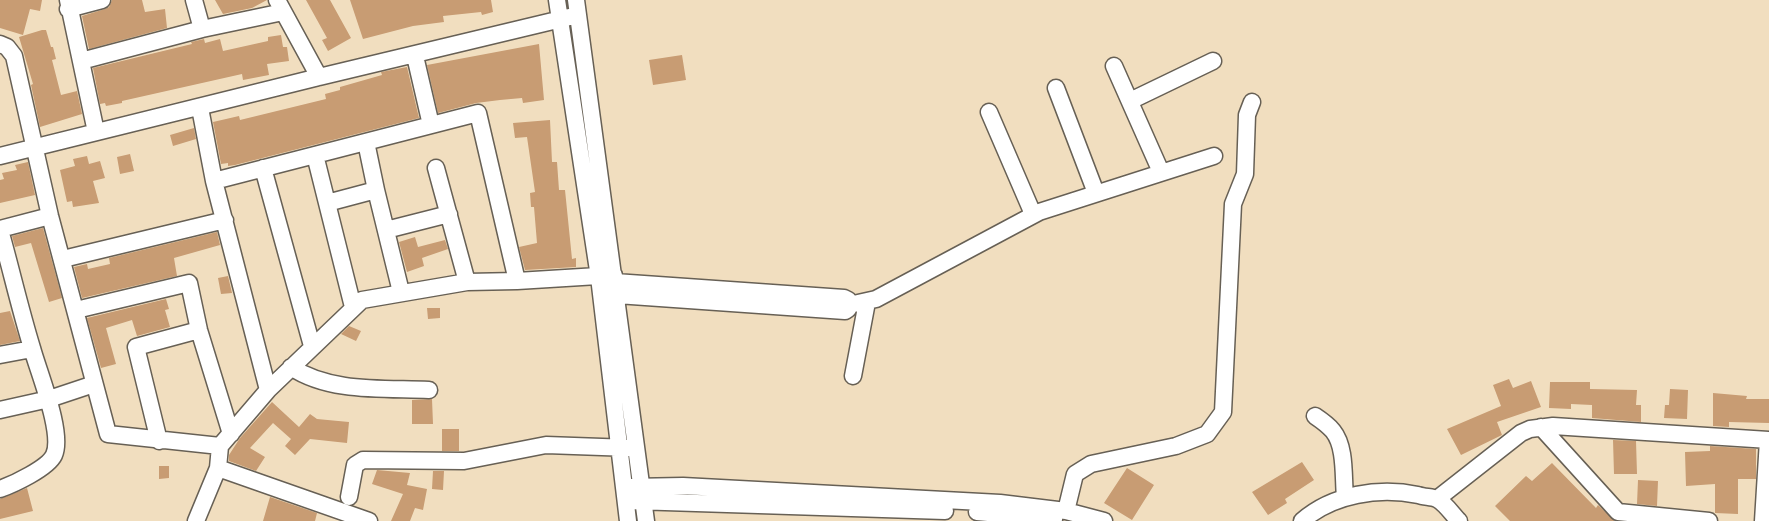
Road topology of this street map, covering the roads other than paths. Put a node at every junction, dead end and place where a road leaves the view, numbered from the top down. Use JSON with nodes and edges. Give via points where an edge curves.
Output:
{"nodes":[{"id":1,"x":102,"y":0,"type":"edge"},
{"id":2,"x":194,"y":0,"type":"edge"},
{"id":3,"x":557,"y":0,"type":"edge"},
{"id":4,"x":68,"y":4,"type":"edge"},
{"id":5,"x":280,"y":6,"type":"edge"},
{"id":6,"x":577,"y":8,"type":"edge"},
{"id":7,"x":561,"y":20,"type":"junction"},
{"id":8,"x":202,"y":29,"type":"junction"},
{"id":9,"x":0,"y":44,"type":"edge"},
{"id":10,"x":414,"y":56,"type":"junction"},
{"id":11,"x":81,"y":61,"type":"junction"},
{"id":12,"x":1213,"y":61,"type":"dead end"},
{"id":13,"x":1114,"y":66,"type":"dead end"},
{"id":14,"x":319,"y":77,"type":"junction"},
{"id":15,"x":1056,"y":88,"type":"dead end"},
{"id":16,"x":1130,"y":101,"type":"junction"},
{"id":17,"x":1252,"y":102,"type":"dead end"},
{"id":18,"x":200,"y":108,"type":"junction"},
{"id":19,"x":989,"y":112,"type":"dead end"},
{"id":20,"x":431,"y":125,"type":"junction"},
{"id":21,"x":96,"y":132,"type":"junction"},
{"id":22,"x":366,"y":142,"type":"junction"},
{"id":23,"x":34,"y":148,"type":"junction"},
{"id":24,"x":315,"y":155,"type":"junction"},
{"id":25,"x":0,"y":156,"type":"edge"},
{"id":26,"x":1214,"y":156,"type":"dead end"},
{"id":27,"x":263,"y":168,"type":"junction"},
{"id":28,"x":436,"y":168,"type":"dead end"},
{"id":29,"x":1161,"y":172,"type":"junction"},
{"id":30,"x":214,"y":182,"type":"junction"},
{"id":31,"x":376,"y":190,"type":"junction"},
{"id":32,"x":1096,"y":193,"type":"junction"},
{"id":33,"x":327,"y":203,"type":"junction"},
{"id":34,"x":449,"y":214,"type":"junction"},
{"id":35,"x":1033,"y":214,"type":"junction"},
{"id":36,"x":50,"y":216,"type":"junction"},
{"id":37,"x":225,"y":220,"type":"junction"},
{"id":38,"x":0,"y":229,"type":"edge"},
{"id":39,"x":386,"y":230,"type":"junction"},
{"id":40,"x":63,"y":259,"type":"junction"},
{"id":41,"x":518,"y":281,"type":"junction"},
{"id":42,"x":467,"y":282,"type":"junction"},
{"id":43,"x":611,"y":282,"type":"junction"},
{"id":44,"x":401,"y":292,"type":"junction"},
{"id":45,"x":867,"y":302,"type":"junction"},
{"id":46,"x":353,"y":306,"type":"junction"},
{"id":47,"x":76,"y":310,"type":"junction"},
{"id":48,"x":199,"y":330,"type":"junction"},
{"id":49,"x":312,"y":346,"type":"junction"},
{"id":50,"x":32,"y":349,"type":"junction"},
{"id":51,"x":0,"y":355,"type":"edge"},
{"id":52,"x":292,"y":367,"type":"junction"},
{"id":53,"x":852,"y":376,"type":"dead end"},
{"id":54,"x":94,"y":384,"type":"junction"},
{"id":55,"x":268,"y":390,"type":"junction"},
{"id":56,"x":429,"y":390,"type":"dead end"},
{"id":57,"x":48,"y":399,"type":"junction"},
{"id":58,"x":0,"y":410,"type":"edge"},
{"id":59,"x":1315,"y":416,"type":"dead end"},
{"id":60,"x":1541,"y":427,"type":"junction"},
{"id":61,"x":225,"y":440,"type":"junction"},
{"id":62,"x":1768,"y":440,"type":"edge"},
{"id":63,"x":159,"y":441,"type":"junction"},
{"id":64,"x":637,"y":448,"type":"junction"},
{"id":65,"x":620,"y":449,"type":"junction"},
{"id":66,"x":218,"y":468,"type":"junction"},
{"id":67,"x":0,"y":489,"type":"edge"},
{"id":68,"x":624,"y":494,"type":"junction"},
{"id":69,"x":643,"y":494,"type":"junction"},
{"id":70,"x":349,"y":497,"type":"dead end"},
{"id":71,"x":1345,"y":497,"type":"junction"},
{"id":72,"x":1438,"y":500,"type":"junction"},
{"id":73,"x":978,"y":511,"type":"edge"},
{"id":74,"x":1067,"y":516,"type":"edge"},
{"id":75,"x":196,"y":521,"type":"edge"},
{"id":76,"x":370,"y":521,"type":"edge"},
{"id":77,"x":628,"y":521,"type":"edge"},
{"id":78,"x":646,"y":521,"type":"edge"},
{"id":79,"x":1104,"y":521,"type":"edge"},
{"id":80,"x":1302,"y":521,"type":"edge"},
{"id":81,"x":1459,"y":521,"type":"edge"},
{"id":82,"x":1709,"y":521,"type":"edge"},
{"id":83,"x":1763,"y":521,"type":"edge"}],
"edges":[{"from":1,"to":4,"type":"street"},
{"from":2,"to":8,"type":"street"},
{"from":3,"to":7,"type":"street"},
{"from":4,"to":11,"type":"street"},
{"from":5,"to":8,"type":"street"},
{"from":5,"to":14,"type":"street"},
{"from":6,"to":7,"type":"street"},
{"from":6,"to":43,"type":"street"},
{"from":7,"to":10,"type":"street"},
{"from":7,"to":43,"type":"street"},
{"from":8,"to":11,"type":"street"},
{"from":9,"to":23,"type":"street","via":[[14,56]]},
{"from":10,"to":14,"type":"street"},
{"from":10,"to":20,"type":"street"},
{"from":11,"to":21,"type":"street"},
{"from":12,"to":16,"type":"street"},
{"from":13,"to":16,"type":"street"},
{"from":14,"to":18,"type":"street"},
{"from":15,"to":32,"type":"street"},
{"from":16,"to":29,"type":"street"},
{"from":17,"to":74,"type":"street","via":[[1248,115],[1246,174],[1233,204],[1223,412],[1207,434],[1176,446],[1091,464],[1075,474]]},
{"from":18,"to":21,"type":"street"},
{"from":18,"to":30,"type":"street"},
{"from":19,"to":35,"type":"street"},
{"from":20,"to":22,"type":"street"},
{"from":20,"to":41,"type":"street","via":[[478,113]]},
{"from":21,"to":23,"type":"street"},
{"from":22,"to":24,"type":"street"},
{"from":22,"to":31,"type":"street"},
{"from":23,"to":25,"type":"street"},
{"from":23,"to":36,"type":"street"},
{"from":24,"to":27,"type":"street"},
{"from":24,"to":33,"type":"street"},
{"from":26,"to":29,"type":"street"},
{"from":27,"to":30,"type":"street"},
{"from":27,"to":49,"type":"street"},
{"from":28,"to":34,"type":"street"},
{"from":29,"to":32,"type":"street"},
{"from":30,"to":37,"type":"street"},
{"from":31,"to":33,"type":"street"},
{"from":31,"to":39,"type":"street"},
{"from":32,"to":35,"type":"street"},
{"from":33,"to":46,"type":"street"},
{"from":34,"to":39,"type":"street"},
{"from":34,"to":42,"type":"street"},
{"from":35,"to":45,"type":"street"},
{"from":36,"to":38,"type":"street"},
{"from":36,"to":40,"type":"street"},
{"from":37,"to":40,"type":"street"},
{"from":37,"to":55,"type":"street"},
{"from":38,"to":50,"type":"street"},
{"from":39,"to":44,"type":"street"},
{"from":40,"to":47,"type":"street"},
{"from":41,"to":42,"type":"street"},
{"from":41,"to":43,"type":"street"},
{"from":42,"to":44,"type":"street"},
{"from":43,"to":45,"type":"street","via":[[844,298],[849,305]]},
{"from":43,"to":64,"type":"street"},
{"from":43,"to":65,"type":"street"},
{"from":44,"to":46,"type":"street","via":[[362,300]]},
{"from":45,"to":53,"type":"street"},
{"from":46,"to":49,"type":"street"},
{"from":47,"to":48,"type":"street","via":[[189,283]]},
{"from":47,"to":54,"type":"street"},
{"from":48,"to":61,"type":"street"},
{"from":48,"to":63,"type":"street","via":[[136,347]]},
{"from":49,"to":52,"type":"street"},
{"from":50,"to":51,"type":"street"},
{"from":50,"to":57,"type":"street"},
{"from":52,"to":55,"type":"street"},
{"from":52,"to":56,"type":"street","via":[[324,383]]},
{"from":54,"to":57,"type":"street"},
{"from":54,"to":63,"type":"street","via":[[108,434]]},
{"from":55,"to":61,"type":"street"},
{"from":57,"to":58,"type":"street"},
{"from":57,"to":67,"type":"street","via":[[57,443],[54,456],[39,470]]},
{"from":59,"to":71,"type":"street","via":[[1332,429],[1341,446]]},
{"from":60,"to":62,"type":"street"},
{"from":60,"to":72,"type":"street","via":[[1521,433]]},
{"from":60,"to":82,"type":"street","via":[[1618,512]]},
{"from":61,"to":63,"type":"street"},
{"from":61,"to":66,"type":"street"},
{"from":62,"to":83,"type":"street"},
{"from":64,"to":65,"type":"street"},
{"from":64,"to":69,"type":"street"},
{"from":65,"to":68,"type":"street"},
{"from":65,"to":70,"type":"street","via":[[546,445],[464,461],[364,460],[355,465]]},
{"from":66,"to":75,"type":"street"},
{"from":66,"to":76,"type":"street"},
{"from":68,"to":69,"type":"street"},
{"from":68,"to":77,"type":"street"},
{"from":69,"to":73,"type":"street","via":[[683,486]]},
{"from":69,"to":78,"type":"street"},
{"from":71,"to":72,"type":"street","via":[[1405,493]]},
{"from":71,"to":80,"type":"street","via":[[1311,513]]},
{"from":72,"to":81,"type":"street"},
{"from":73,"to":74,"type":"street"},
{"from":74,"to":79,"type":"street"}]}
